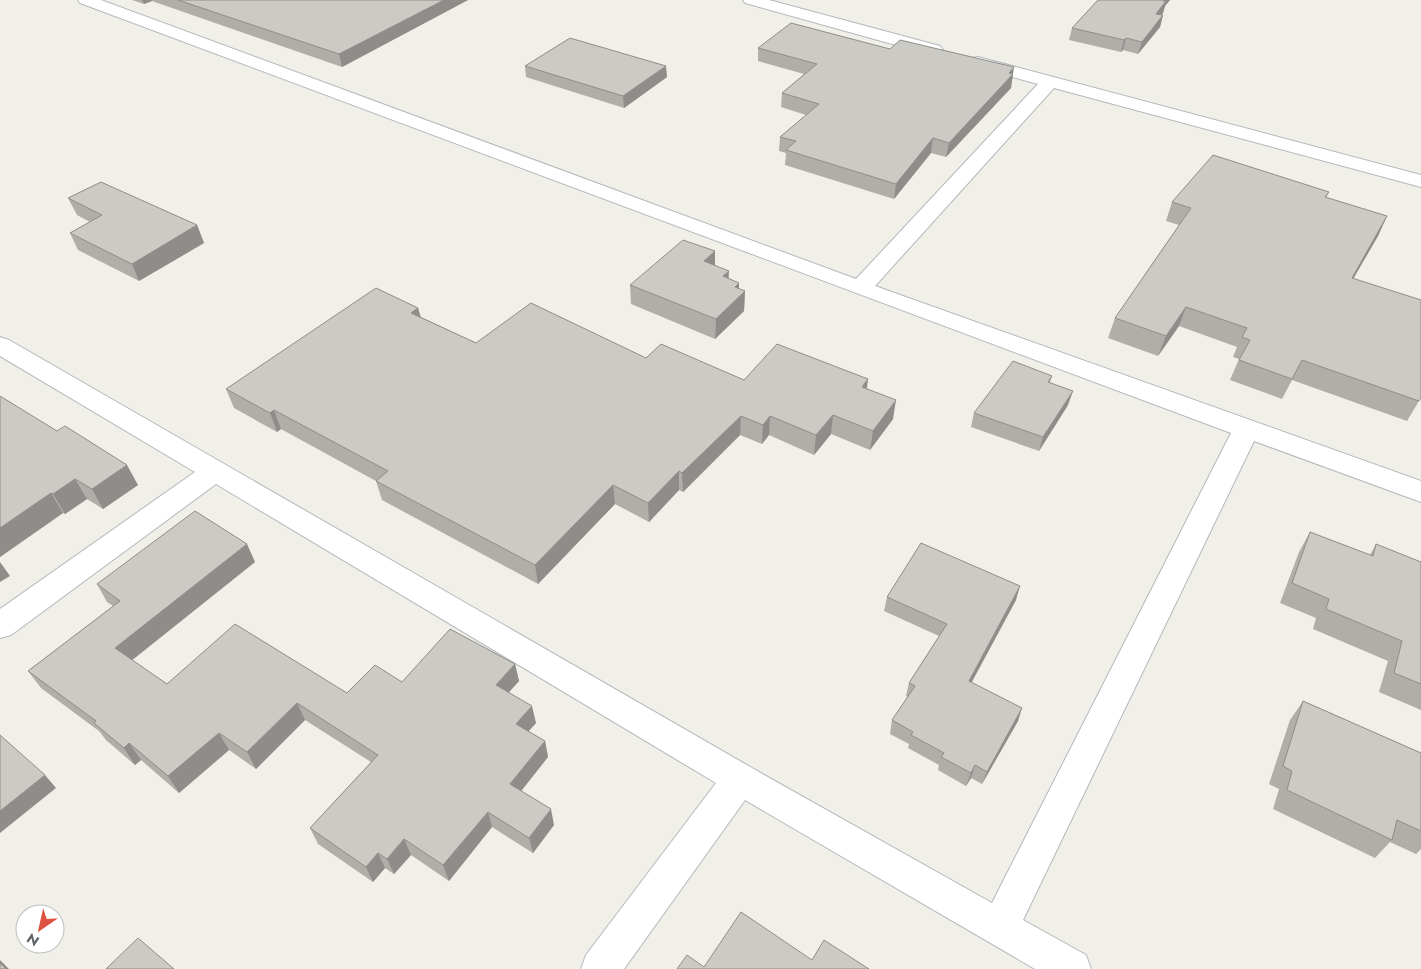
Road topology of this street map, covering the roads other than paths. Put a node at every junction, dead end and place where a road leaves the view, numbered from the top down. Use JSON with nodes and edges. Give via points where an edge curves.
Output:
{"nodes":[{"id":1,"x":86,"y":0,"type":"edge"},
{"id":2,"x":751,"y":0,"type":"edge"},
{"id":3,"x":1049,"y":82,"type":"junction"},
{"id":4,"x":1421,"y":181,"type":"edge"},
{"id":5,"x":860,"y":288,"type":"junction"},
{"id":6,"x":0,"y":345,"type":"edge"},
{"id":7,"x":1247,"y":428,"type":"junction"},
{"id":8,"x":215,"y":471,"type":"junction"},
{"id":9,"x":1421,"y":492,"type":"edge"},
{"id":10,"x":0,"y":626,"type":"edge"},
{"id":11,"x":740,"y":779,"type":"junction"},
{"id":12,"x":1000,"y":927,"type":"junction"},
{"id":13,"x":600,"y":969,"type":"edge"},
{"id":14,"x":1072,"y":969,"type":"edge"}],
"edges":[{"from":1,"to":5,"type":"street"},
{"from":2,"to":3,"type":"street"},
{"from":3,"to":4,"type":"street"},
{"from":3,"to":5,"type":"street"},
{"from":5,"to":7,"type":"street"},
{"from":6,"to":8,"type":"street"},
{"from":7,"to":9,"type":"street"},
{"from":7,"to":12,"type":"street"},
{"from":8,"to":10,"type":"street"},
{"from":8,"to":11,"type":"street"},
{"from":11,"to":12,"type":"street"},
{"from":11,"to":13,"type":"street"},
{"from":12,"to":14,"type":"street"}]}
